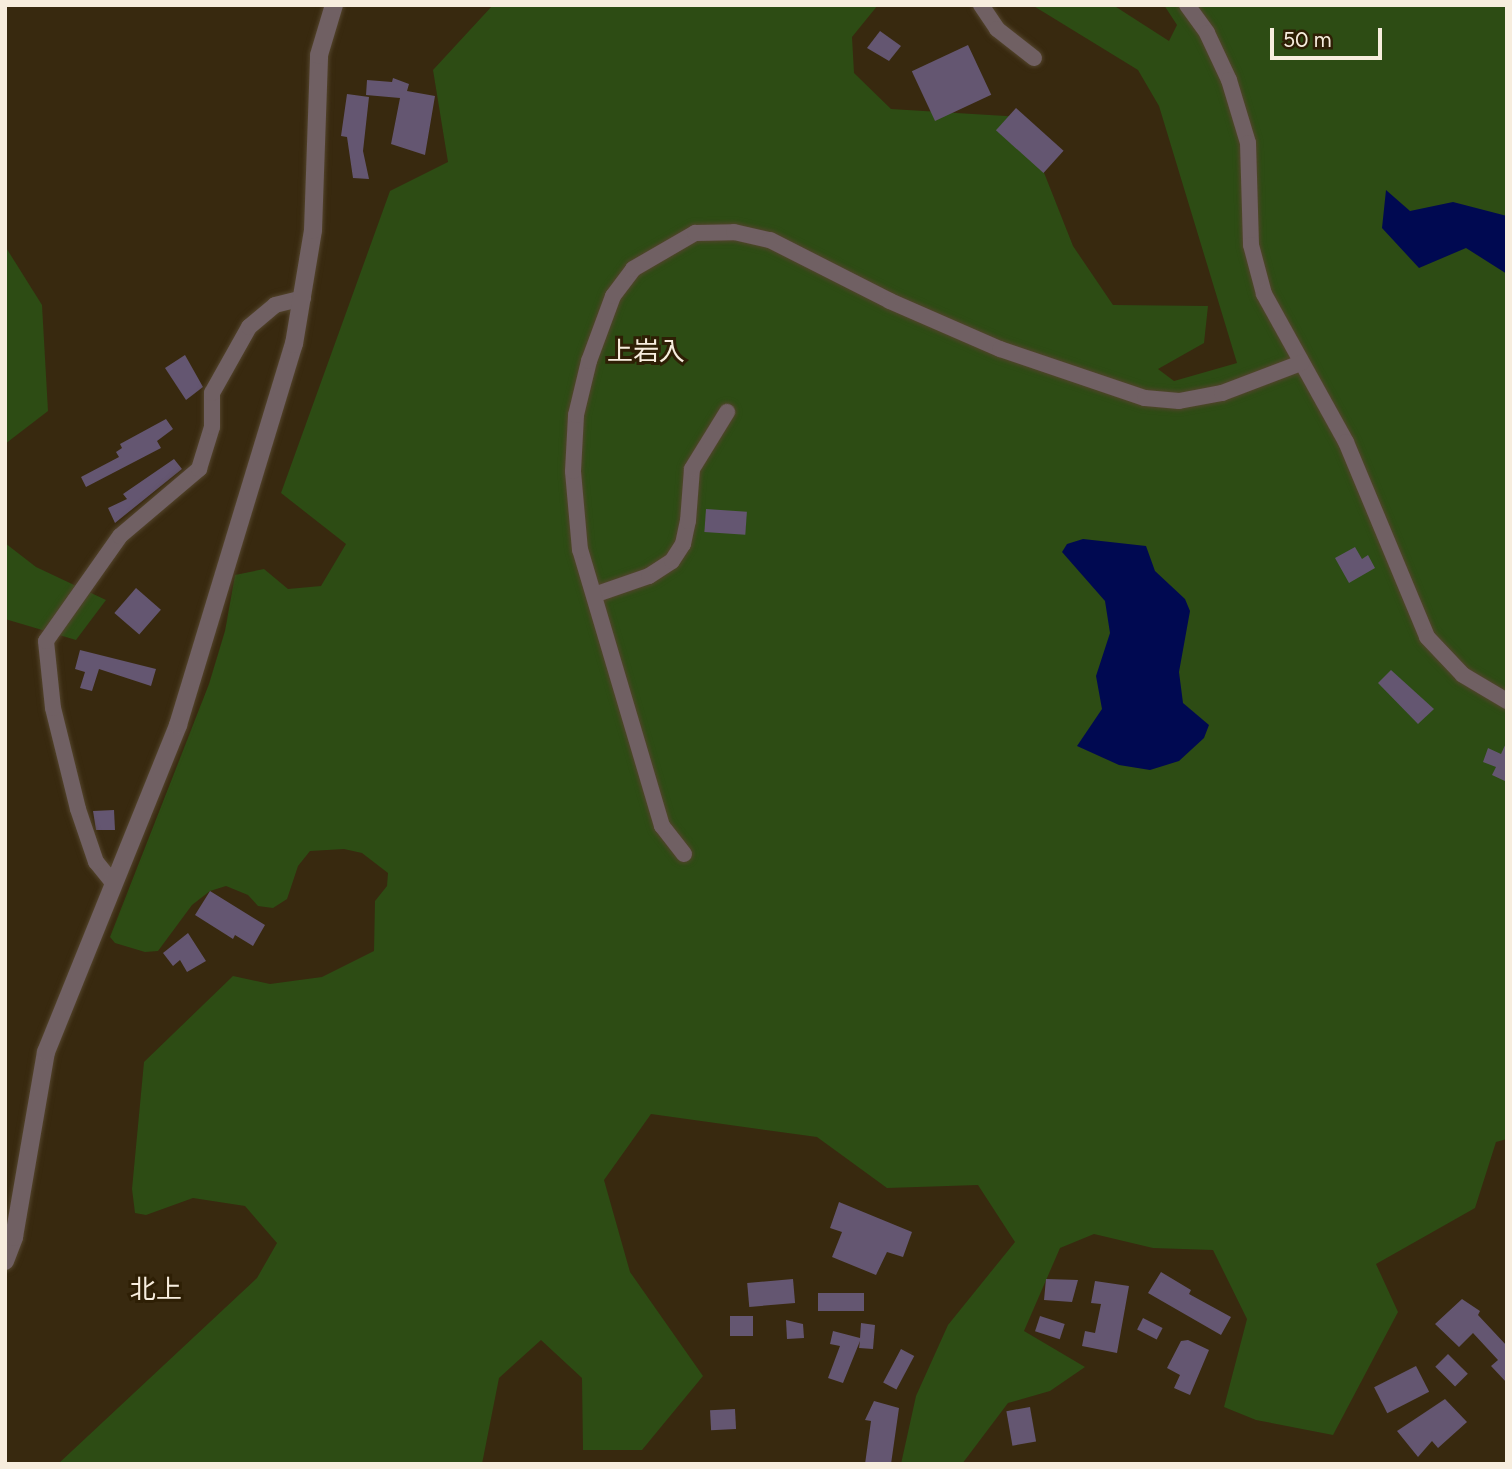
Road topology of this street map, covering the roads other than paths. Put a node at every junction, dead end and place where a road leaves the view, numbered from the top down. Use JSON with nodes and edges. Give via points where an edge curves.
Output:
{"nodes":[{"id":1,"x":334,"y":5,"type":"edge"},
{"id":2,"x":981,"y":5,"type":"edge"},
{"id":3,"x":1187,"y":5,"type":"edge"},
{"id":4,"x":1034,"y":58,"type":"dead end"},
{"id":5,"x":303,"y":298,"type":"junction"},
{"id":6,"x":1301,"y":363,"type":"junction"},
{"id":7,"x":727,"y":412,"type":"dead end"},
{"id":8,"x":594,"y":595,"type":"junction"},
{"id":9,"x":1507,"y":701,"type":"edge"},
{"id":10,"x":684,"y":854,"type":"dead end"},
{"id":11,"x":114,"y":884,"type":"junction"},
{"id":12,"x":5,"y":1261,"type":"edge"}],
"edges":[{"from":1,"to":5,"type":"street","via":[[319,55],[313,230]]},
{"from":2,"to":4,"type":"street","via":[[997,29]]},
{"from":3,"to":6,"type":"street","via":[[1207,33],[1229,80],[1248,142],[1251,245],[1264,294]]},
{"from":5,"to":11,"type":"street","via":[[294,344],[178,725]]},
{"from":5,"to":11,"type":"street","via":[[275,305],[249,327],[212,393],[212,427],[199,469],[120,536],[46,641],[53,708],[78,809],[96,862]]},
{"from":6,"to":8,"type":"street","via":[[1222,393],[1179,401],[1145,398],[1000,349],[890,302],[770,240],[734,232],[695,233],[633,269],[613,296],[589,361],[576,415],[573,471],[580,550]]},
{"from":6,"to":9,"type":"street","via":[[1346,442],[1427,637],[1463,675]]},
{"from":7,"to":8,"type":"street","via":[[692,469],[683,544],[672,561],[649,576]]},
{"from":8,"to":10,"type":"street","via":[[662,827]]},
{"from":11,"to":12,"type":"street","via":[[47,1052],[14,1237]]}]}
